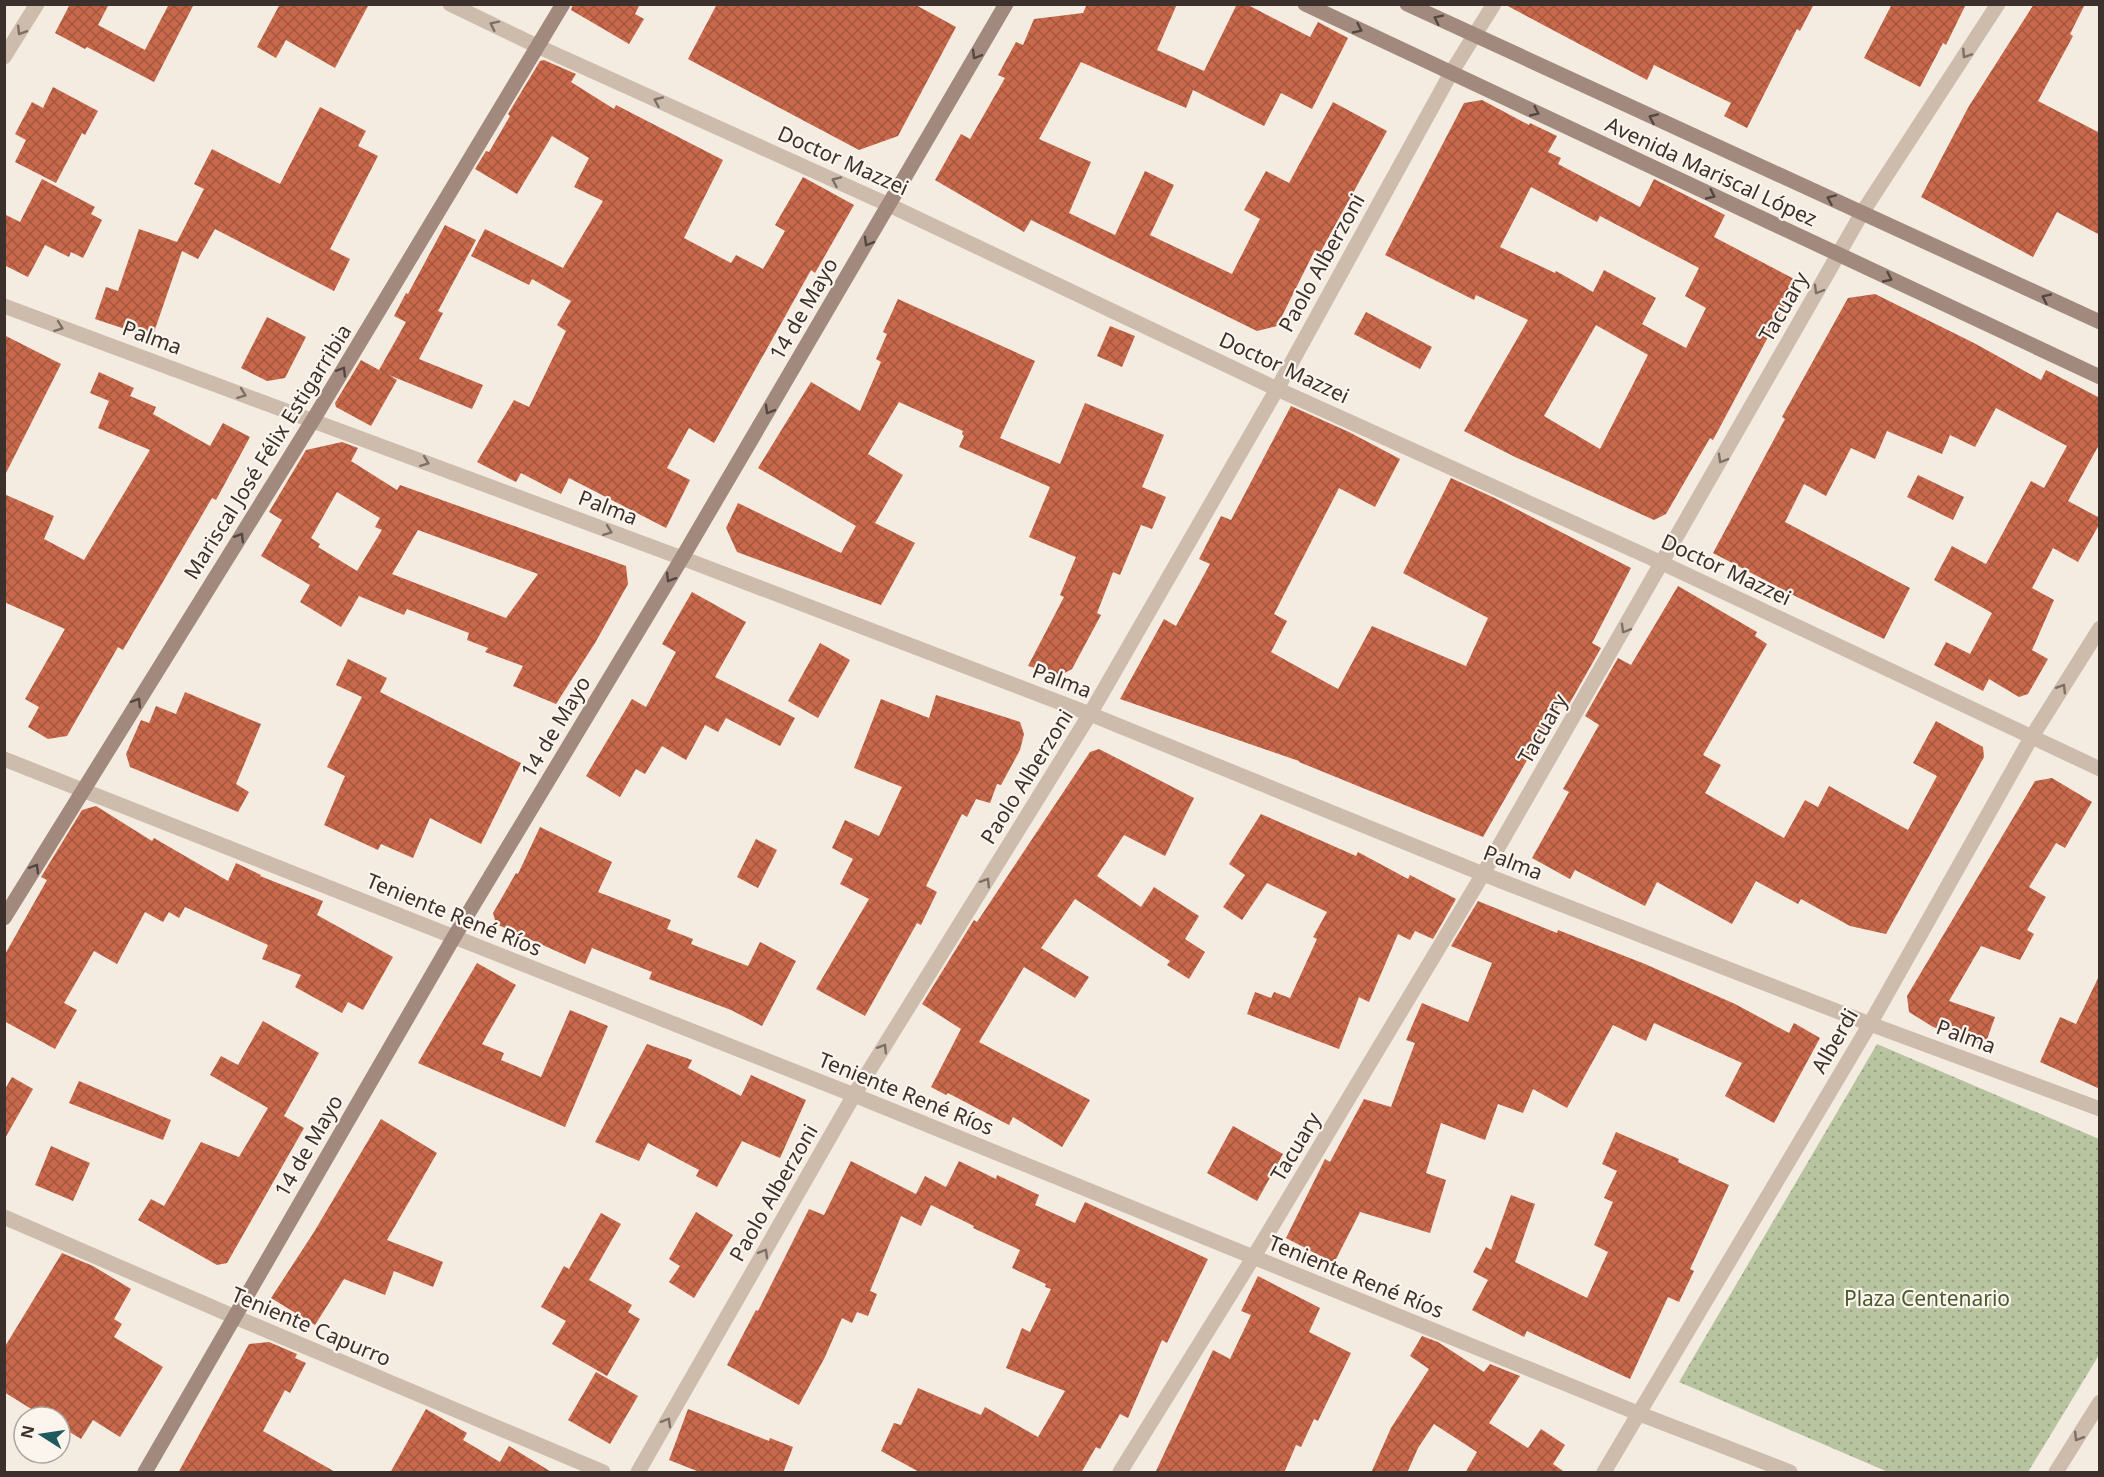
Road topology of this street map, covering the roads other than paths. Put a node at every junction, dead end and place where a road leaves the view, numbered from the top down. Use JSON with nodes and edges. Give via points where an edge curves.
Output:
{"nodes":[{"id":1,"x":37,"y":4,"type":"edge"},
{"id":2,"x":450,"y":4,"type":"edge"},
{"id":3,"x":563,"y":4,"type":"edge"},
{"id":4,"x":1006,"y":4,"type":"edge"},
{"id":5,"x":1305,"y":4,"type":"edge"},
{"id":6,"x":1407,"y":4,"type":"edge"},
{"id":7,"x":1494,"y":4,"type":"edge"},
{"id":8,"x":1998,"y":4,"type":"edge"},
{"id":9,"x":1475,"y":37,"type":"junction"},
{"id":10,"x":537,"y":46,"type":"junction"},
{"id":11,"x":4,"y":57,"type":"edge"},
{"id":12,"x":1451,"y":73,"type":"junction"},
{"id":13,"x":889,"y":205,"type":"junction"},
{"id":14,"x":1862,"y":213,"type":"junction"},
{"id":15,"x":1838,"y":254,"type":"junction"},
{"id":16,"x":4,"y":306,"type":"edge"},
{"id":17,"x":2100,"y":322,"type":"edge"},
{"id":18,"x":2100,"y":377,"type":"edge"},
{"id":19,"x":1277,"y":389,"type":"junction"},
{"id":20,"x":313,"y":420,"type":"junction"},
{"id":21,"x":682,"y":558,"type":"junction"},
{"id":22,"x":1662,"y":563,"type":"junction"},
{"id":23,"x":2100,"y":627,"type":"edge"},
{"id":24,"x":1090,"y":714,"type":"junction"},
{"id":25,"x":2031,"y":738,"type":"junction"},
{"id":26,"x":4,"y":759,"type":"edge"},
{"id":27,"x":2100,"y":769,"type":"edge"},
{"id":28,"x":83,"y":789,"type":"junction"},
{"id":29,"x":1483,"y":874,"type":"junction"},
{"id":30,"x":4,"y":918,"type":"edge"},
{"id":31,"x":453,"y":937,"type":"junction"},
{"id":32,"x":1870,"y":1024,"type":"junction"},
{"id":33,"x":854,"y":1095,"type":"junction"},
{"id":34,"x":2100,"y":1109,"type":"edge"},
{"id":35,"x":4,"y":1217,"type":"edge"},
{"id":36,"x":1254,"y":1258,"type":"junction"},
{"id":37,"x":235,"y":1317,"type":"junction"},
{"id":38,"x":2100,"y":1402,"type":"edge"},
{"id":39,"x":1640,"y":1414,"type":"junction"},
{"id":40,"x":145,"y":1473,"type":"edge"},
{"id":41,"x":603,"y":1473,"type":"edge"},
{"id":42,"x":638,"y":1473,"type":"edge"},
{"id":43,"x":1120,"y":1473,"type":"edge"},
{"id":44,"x":1604,"y":1473,"type":"edge"},
{"id":45,"x":1790,"y":1473,"type":"edge"},
{"id":46,"x":2056,"y":1473,"type":"edge"}],
"edges":[{"from":1,"to":11,"type":"street","one_way":true},
{"from":10,"to":2,"type":"street","name":"Doctor Mazzei","one_way":true},
{"from":3,"to":10,"type":"main road","name":"Mariscal José Félix Estigarribia"},
{"from":4,"to":13,"type":"main road","name":"14 de Mayo","one_way":true},
{"from":5,"to":12,"type":"main road","name":"Avenida Mariscal López","one_way":true},
{"from":9,"to":6,"type":"main road","name":"Avenida Mariscal López","one_way":true},
{"from":7,"to":9,"type":"street","name":"Paolo Alberzoni"},
{"from":8,"to":14,"type":"street","name":"Tacuary","one_way":true},
{"from":9,"to":12,"type":"street","name":"Paolo Alberzoni"},
{"from":14,"to":9,"type":"main road","name":"Avenida Mariscal López","one_way":true},
{"from":13,"to":10,"type":"street","name":"Doctor Mazzei","one_way":true},
{"from":20,"to":10,"type":"main road","name":"Mariscal José Félix Estigarribia","one_way":true},
{"from":12,"to":15,"type":"main road","name":"Avenida Mariscal López","one_way":true},
{"from":12,"to":19,"type":"street","name":"Paolo Alberzoni"},
{"from":13,"to":19,"type":"street","name":"Doctor Mazzei"},
{"from":13,"to":21,"type":"main road","name":"14 de Mayo","one_way":true},
{"from":14,"to":15,"type":"street","name":"Tacuary"},
{"from":17,"to":14,"type":"main road","name":"Avenida Mariscal López","one_way":true},
{"from":15,"to":18,"type":"main road","name":"Avenida Mariscal López","one_way":true},
{"from":15,"to":22,"type":"street","name":"Tacuary","one_way":true},
{"from":16,"to":20,"type":"street","name":"Palma","one_way":true},
{"from":19,"to":22,"type":"street","name":"Doctor Mazzei"},
{"from":19,"to":24,"type":"street","name":"Paolo Alberzoni"},
{"from":20,"to":21,"type":"street","name":"Palma","one_way":true},
{"from":28,"to":20,"type":"main road","name":"Mariscal José Félix Estigarribia","one_way":true},
{"from":21,"to":24,"type":"street","name":"Palma"},
{"from":21,"to":31,"type":"main road","name":"14 de Mayo","one_way":true},
{"from":22,"to":25,"type":"street","name":"Doctor Mazzei"},
{"from":22,"to":29,"type":"street","name":"Tacuary","one_way":true},
{"from":25,"to":23,"type":"street","name":"Alberdi","one_way":true},
{"from":24,"to":29,"type":"street","name":"Palma"},
{"from":33,"to":24,"type":"street","name":"Paolo Alberzoni","one_way":true},
{"from":25,"to":27,"type":"street","name":"Doctor Mazzei"},
{"from":25,"to":32,"type":"street","name":"Alberdi"},
{"from":26,"to":28,"type":"street","name":"Teniente René Ríos"},
{"from":30,"to":28,"type":"main road","name":"Mariscal José Félix Estigarribia","one_way":true},
{"from":28,"to":31,"type":"street","name":"Teniente René Ríos"},
{"from":29,"to":32,"type":"street","name":"Palma"},
{"from":29,"to":36,"type":"street","name":"Tacuary"},
{"from":31,"to":33,"type":"street","name":"Teniente René Ríos"},
{"from":31,"to":37,"type":"main road","name":"14 de Mayo"},
{"from":32,"to":34,"type":"street","name":"Palma"},
{"from":32,"to":39,"type":"street","name":"Alberdi"},
{"from":33,"to":36,"type":"street","name":"Teniente René Ríos"},
{"from":42,"to":33,"type":"street","name":"Paolo Alberzoni","one_way":true},
{"from":35,"to":37,"type":"street","name":"Teniente Capurro"},
{"from":36,"to":39,"type":"street","name":"Teniente René Ríos"},
{"from":36,"to":43,"type":"street","name":"Tacuary"},
{"from":37,"to":40,"type":"main road","name":"14 de Mayo"},
{"from":37,"to":41,"type":"street","name":"Teniente Capurro"},
{"from":38,"to":46,"type":"street","one_way":true},
{"from":39,"to":44,"type":"street","name":"Alberdi"},
{"from":39,"to":45,"type":"street","name":"Teniente René Ríos"}]}
